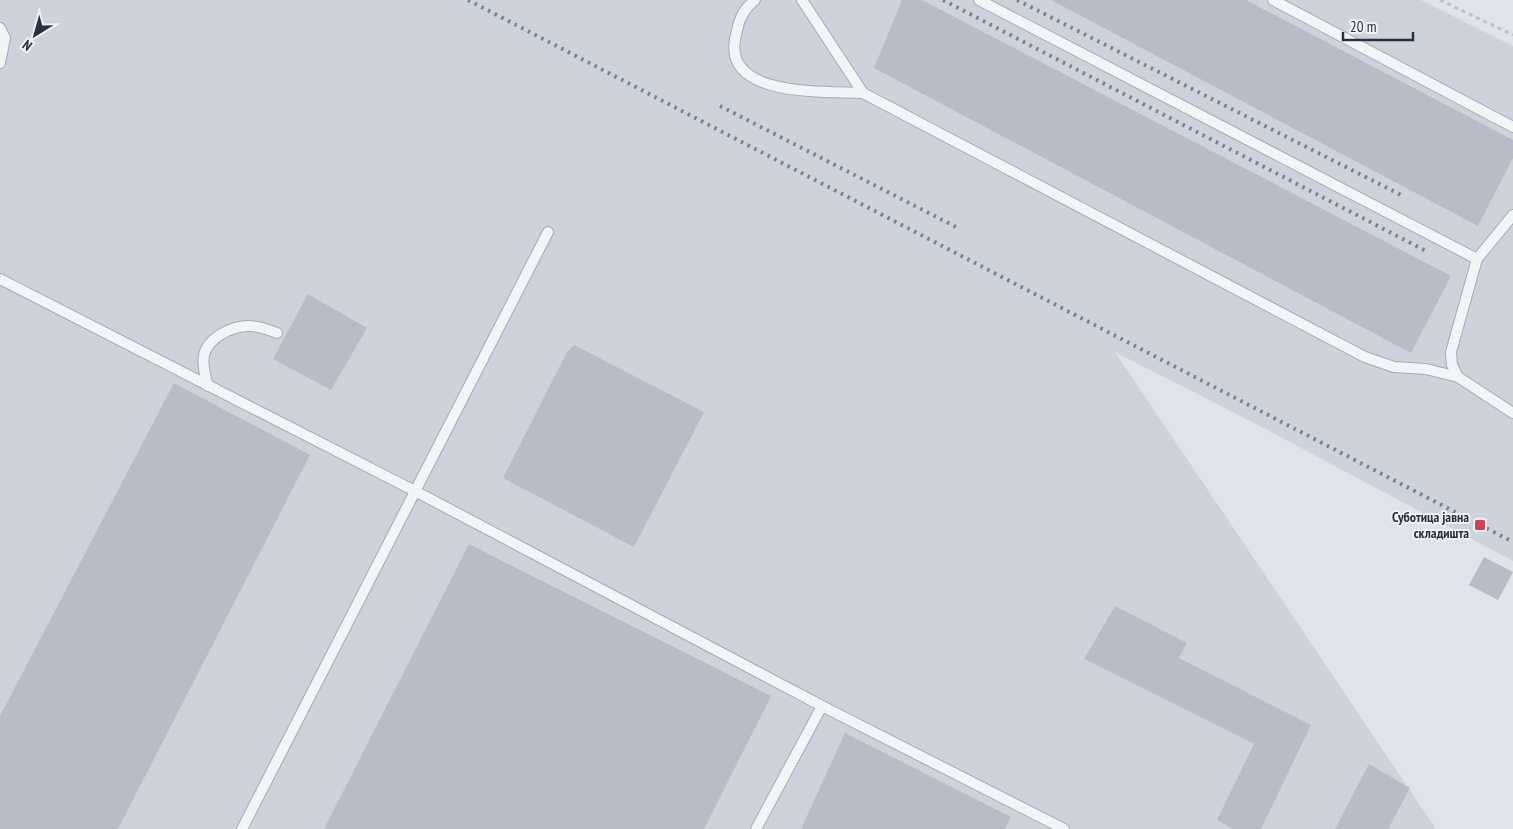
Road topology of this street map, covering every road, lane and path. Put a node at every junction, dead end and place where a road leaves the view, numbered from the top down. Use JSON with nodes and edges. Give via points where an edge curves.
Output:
{"nodes":[{"id":1,"x":755,"y":0,"type":"edge"},
{"id":2,"x":802,"y":0,"type":"edge"},
{"id":3,"x":979,"y":0,"type":"edge"},
{"id":4,"x":1273,"y":0,"type":"edge"},
{"id":5,"x":1440,"y":0,"type":"edge"},
{"id":6,"x":0,"y":28,"type":"edge"},
{"id":7,"x":1513,"y":35,"type":"edge"},
{"id":8,"x":0,"y":63,"type":"edge"},
{"id":9,"x":863,"y":93,"type":"junction"},
{"id":10,"x":1513,"y":127,"type":"edge"},
{"id":11,"x":1513,"y":215,"type":"edge"},
{"id":12,"x":548,"y":232,"type":"dead end"},
{"id":13,"x":1477,"y":260,"type":"junction"},
{"id":14,"x":0,"y":279,"type":"edge"},
{"id":15,"x":277,"y":333,"type":"dead end"},
{"id":16,"x":1458,"y":377,"type":"junction"},
{"id":17,"x":208,"y":386,"type":"junction"},
{"id":18,"x":1513,"y":413,"type":"edge"},
{"id":19,"x":415,"y":491,"type":"junction"},
{"id":20,"x":822,"y":706,"type":"junction"},
{"id":21,"x":1049,"y":826,"type":"edge"},
{"id":22,"x":242,"y":829,"type":"edge"},
{"id":23,"x":756,"y":829,"type":"edge"},
{"id":24,"x":1064,"y":829,"type":"edge"}],
"edges":[{"from":1,"to":9,"type":"lane","via":[[739,18],[734,44],[736,58],[743,71],[768,85],[794,90]]},
{"from":2,"to":9,"type":"lane"},
{"from":3,"to":13,"type":"lane"},
{"from":4,"to":10,"type":"lane"},
{"from":5,"to":7,"type":"path"},
{"from":6,"to":8,"type":"lane","via":[[5,38]]},
{"from":9,"to":16,"type":"lane","via":[[1365,357],[1394,367],[1426,369]]},
{"from":11,"to":13,"type":"lane"},
{"from":12,"to":19,"type":"lane"},
{"from":13,"to":16,"type":"lane","via":[[1451,352],[1452,365]]},
{"from":14,"to":17,"type":"lane"},
{"from":15,"to":17,"type":"lane","via":[[251,326],[237,327],[217,337],[204,354]]},
{"from":16,"to":18,"type":"lane"},
{"from":17,"to":19,"type":"lane"},
{"from":19,"to":20,"type":"lane"},
{"from":19,"to":22,"type":"lane"},
{"from":20,"to":21,"type":"lane"},
{"from":20,"to":23,"type":"lane"},
{"from":21,"to":24,"type":"lane"}]}
